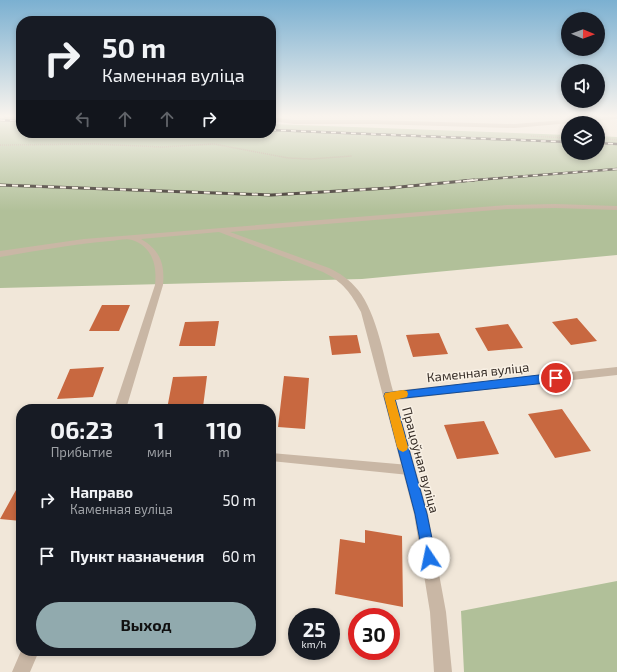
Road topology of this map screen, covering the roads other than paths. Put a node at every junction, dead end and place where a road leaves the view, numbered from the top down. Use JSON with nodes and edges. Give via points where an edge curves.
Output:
{"nodes":[{"id":1,"x":617,"y":208,"type":"edge"},
{"id":2,"x":218,"y":229,"type":"junction"},
{"id":3,"x":132,"y":237,"type":"junction"},
{"id":4,"x":0,"y":254,"type":"edge"},
{"id":5,"x":617,"y":371,"type":"edge"},
{"id":6,"x":389,"y":396,"type":"junction"},
{"id":7,"x":122,"y":404,"type":"edge"},
{"id":8,"x":276,"y":457,"type":"edge"},
{"id":9,"x":409,"y":470,"type":"junction"},
{"id":10,"x":28,"y":656,"type":"edge"},
{"id":11,"x":21,"y":672,"type":"edge"},
{"id":12,"x":443,"y":672,"type":"edge"}],
"edges":[{"from":1,"to":2,"type":"street","via":[[507,206]]},
{"from":2,"to":3,"type":"street"},
{"from":2,"to":6,"type":"street","name":"Працоўная вуліца","via":[[326,270],[348,284],[366,312]]},
{"from":3,"to":4,"type":"street","via":[[84,241]]},
{"from":3,"to":7,"type":"street","via":[[152,250],[159,260],[161,271],[159,285]]},
{"from":5,"to":6,"type":"street","name":"Каменная вуліца"},
{"from":6,"to":9,"type":"street","name":"Працоўная вуліца"},
{"from":8,"to":9,"type":"lane"},
{"from":9,"to":12,"type":"street","name":"Працоўная вуліца","via":[[429,558],[438,612]]},
{"from":10,"to":11,"type":"street"}]}
